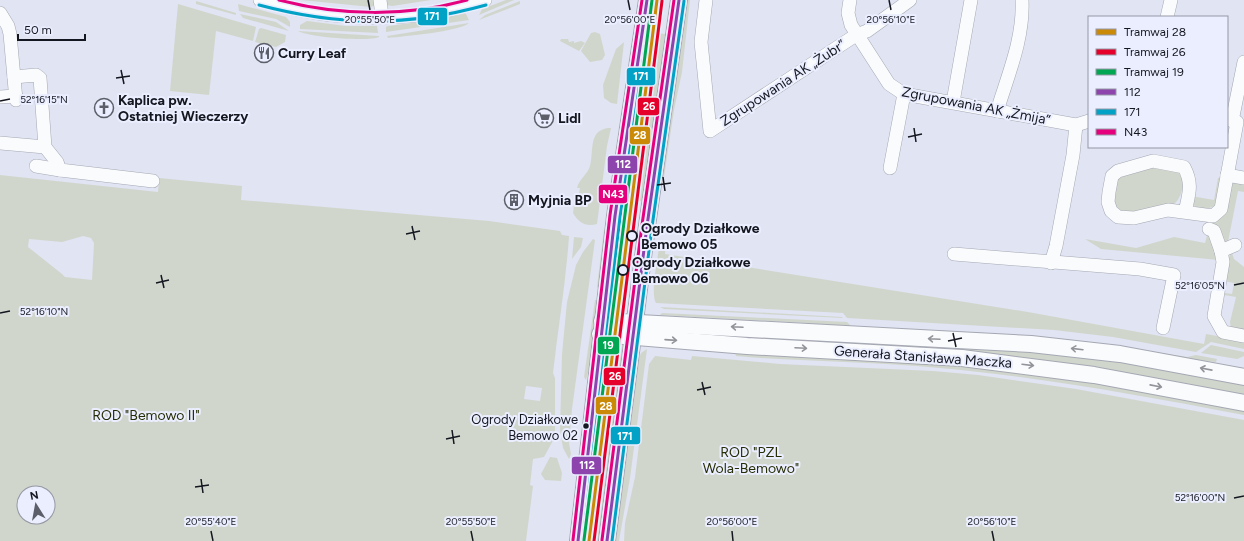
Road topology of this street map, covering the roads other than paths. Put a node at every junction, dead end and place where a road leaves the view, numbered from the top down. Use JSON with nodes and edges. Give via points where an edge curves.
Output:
{"nodes":[{"id":1,"x":260,"y":0,"type":"edge"},
{"id":2,"x":380,"y":0,"type":"edge"},
{"id":3,"x":454,"y":0,"type":"edge"},
{"id":4,"x":485,"y":0,"type":"edge"},
{"id":5,"x":647,"y":0,"type":"edge"},
{"id":6,"x":678,"y":0,"type":"edge"},
{"id":7,"x":706,"y":0,"type":"edge"},
{"id":8,"x":850,"y":0,"type":"edge"},
{"id":9,"x":910,"y":0,"type":"edge"},
{"id":10,"x":971,"y":0,"type":"edge"},
{"id":11,"x":1022,"y":0,"type":"edge"},
{"id":12,"x":1171,"y":0,"type":"edge"},
{"id":13,"x":0,"y":13,"type":"edge"},
{"id":14,"x":382,"y":16,"type":"junction"},
{"id":15,"x":1167,"y":16,"type":"edge"},
{"id":16,"x":856,"y":34,"type":"junction"},
{"id":17,"x":1244,"y":62,"type":"edge"},
{"id":18,"x":14,"y":77,"type":"junction"},
{"id":19,"x":904,"y":94,"type":"junction"},
{"id":20,"x":0,"y":97,"type":"edge"},
{"id":21,"x":953,"y":102,"type":"junction"},
{"id":22,"x":997,"y":111,"type":"junction"},
{"id":23,"x":1088,"y":121,"type":"edge"},
{"id":24,"x":1235,"y":122,"type":"edge"},
{"id":25,"x":1076,"y":125,"type":"junction"},
{"id":26,"x":0,"y":143,"type":"edge"},
{"id":27,"x":45,"y":147,"type":"junction"},
{"id":28,"x":36,"y":166,"type":"dead end"},
{"id":29,"x":890,"y":168,"type":"dead end"},
{"id":30,"x":60,"y":170,"type":"junction"},
{"id":31,"x":1227,"y":175,"type":"junction"},
{"id":32,"x":1244,"y":178,"type":"edge"},
{"id":33,"x":153,"y":181,"type":"dead end"},
{"id":34,"x":1185,"y":212,"type":"junction"},
{"id":35,"x":1208,"y":229,"type":"dead end"},
{"id":36,"x":1235,"y":245,"type":"dead end"},
{"id":37,"x":1221,"y":251,"type":"junction"},
{"id":38,"x":954,"y":254,"type":"dead end"},
{"id":39,"x":1051,"y":263,"type":"junction"},
{"id":40,"x":601,"y":328,"type":"junction"},
{"id":41,"x":1163,"y":328,"type":"dead end"},
{"id":42,"x":633,"y":330,"type":"junction"},
{"id":43,"x":1244,"y":336,"type":"edge"},
{"id":44,"x":1244,"y":377,"type":"edge"},
{"id":45,"x":1244,"y":403,"type":"edge"},
{"id":46,"x":578,"y":541,"type":"edge"},
{"id":47,"x":607,"y":541,"type":"edge"}],
"edges":[{"from":1,"to":14,"type":"street","via":[[323,14]]},
{"from":2,"to":14,"type":"street"},
{"from":3,"to":14,"type":"street"},
{"from":4,"to":14,"type":"street","via":[[452,10],[403,17]]},
{"from":5,"to":40,"type":"main road","via":[[618,187]]},
{"from":6,"to":42,"type":"main road"},
{"from":7,"to":16,"type":"street","name":"Zgrupowania AK „Żubr”","via":[[701,42],[710,131]]},
{"from":8,"to":16,"type":"street","name":"Zgrupowania AK „Żmija”","via":[[849,19]]},
{"from":9,"to":16,"type":"street","name":"Zgrupowania AK „Żubr”","via":[[867,31]]},
{"from":10,"to":21,"type":"street"},
{"from":11,"to":22,"type":"street","via":[[1023,13],[1009,78]]},
{"from":12,"to":15,"type":"street"},
{"from":13,"to":18,"type":"street","via":[[10,34]]},
{"from":16,"to":19,"type":"street","name":"Zgrupowania AK „Żmija”","via":[[889,84]]},
{"from":17,"to":24,"type":"street"},
{"from":18,"to":20,"type":"street","via":[[16,98]]},
{"from":18,"to":27,"type":"street","via":[[34,75],[40,78]]},
{"from":19,"to":21,"type":"street","name":"Zgrupowania AK „Żmija”"},
{"from":19,"to":29,"type":"street"},
{"from":21,"to":22,"type":"street","name":"Zgrupowania AK „Żmija”"},
{"from":22,"to":25,"type":"street","name":"Zgrupowania AK „Żmija”"},
{"from":23,"to":25,"type":"street","name":"Zgrupowania AK „Żmija”"},
{"from":24,"to":31,"type":"street"},
{"from":25,"to":39,"type":"street","via":[[1073,155]]},
{"from":26,"to":27,"type":"street"},
{"from":27,"to":30,"type":"street"},
{"from":28,"to":30,"type":"street"},
{"from":30,"to":33,"type":"street"},
{"from":31,"to":32,"type":"street"},
{"from":31,"to":34,"type":"street","via":[[1220,209],[1213,216]]},
{"from":34,"to":34,"type":"street","via":[[1190,185],[1184,167],[1154,161],[1118,170],[1112,176],[1108,202],[1111,211],[1118,217],[1134,218],[1168,210]]},
{"from":35,"to":37,"type":"street","via":[[1214,231]]},
{"from":36,"to":37,"type":"street"},
{"from":37,"to":43,"type":"street","via":[[1223,262],[1214,316],[1223,332]]},
{"from":38,"to":39,"type":"street"},
{"from":39,"to":41,"type":"street","via":[[1174,274]]},
{"from":40,"to":42,"type":"main road","name":"Generała Stanisława Maczka"},
{"from":40,"to":46,"type":"main road"},
{"from":44,"to":42,"type":"main road","name":"Generała Stanisława Maczka","one_way":true,"via":[[1120,354],[1046,345]]},
{"from":42,"to":45,"type":"main road","name":"Generała Stanisława Maczka","one_way":true,"via":[[962,358],[1094,375]]},
{"from":42,"to":47,"type":"main road"}]}
